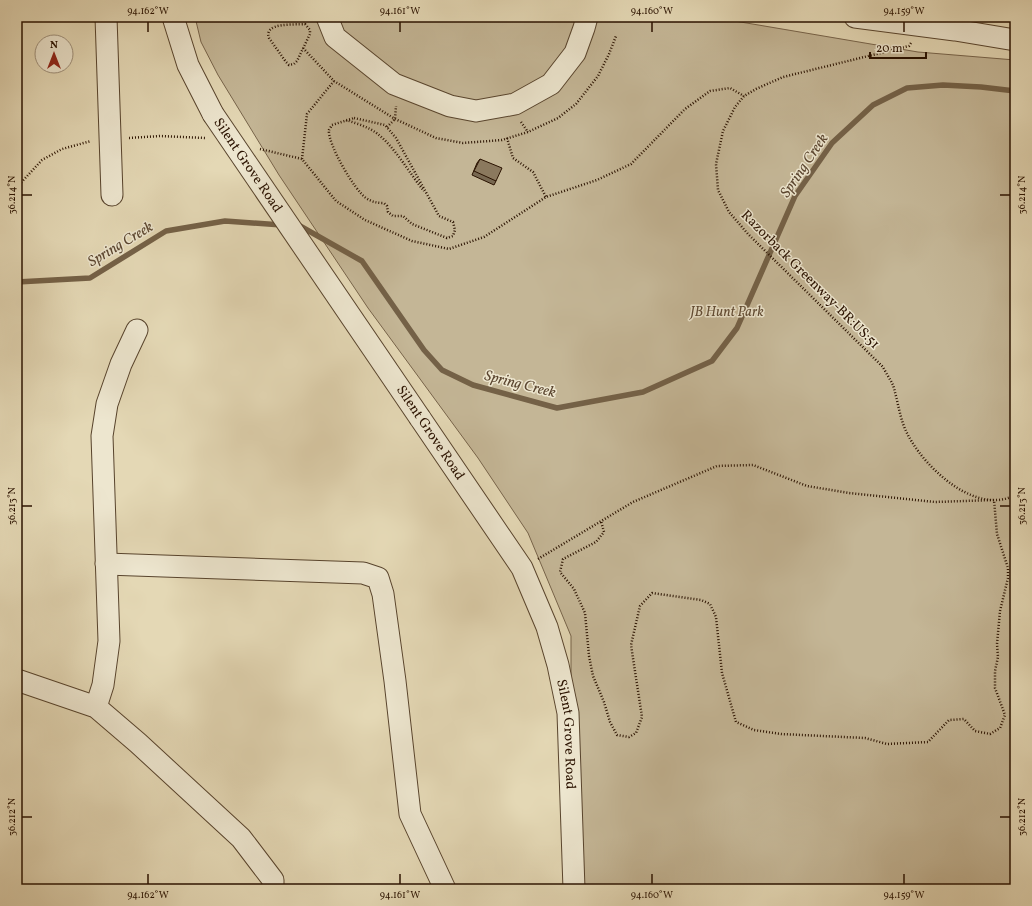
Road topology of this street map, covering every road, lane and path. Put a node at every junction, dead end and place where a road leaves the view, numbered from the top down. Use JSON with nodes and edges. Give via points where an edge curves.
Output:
{"nodes":[{"id":1,"x":106,"y":17,"type":"edge"},
{"id":2,"x":173,"y":17,"type":"edge"},
{"id":3,"x":327,"y":17,"type":"edge"},
{"id":4,"x":587,"y":17,"type":"edge"},
{"id":5,"x":856,"y":17,"type":"edge"},
{"id":6,"x":301,"y":24,"type":"joint"},
{"id":7,"x":1015,"y":40,"type":"edge"},
{"id":8,"x":912,"y":42,"type":"dead end"},
{"id":9,"x":334,"y":81,"type":"dead end"},
{"id":10,"x":744,"y":96,"type":"junction"},
{"id":11,"x":395,"y":119,"type":"dead end"},
{"id":12,"x":346,"y":120,"type":"junction"},
{"id":13,"x":387,"y":128,"type":"junction"},
{"id":14,"x":209,"y":138,"type":"dead end"},
{"id":15,"x":507,"y":138,"type":"dead end"},
{"id":16,"x":110,"y":140,"type":"junction"},
{"id":17,"x":260,"y":148,"type":"dead end"},
{"id":18,"x":302,"y":159,"type":"junction"},
{"id":19,"x":17,"y":188,"type":"edge"},
{"id":20,"x":112,"y":195,"type":"dead end"},
{"id":21,"x":427,"y":195,"type":"junction"},
{"id":22,"x":546,"y":197,"type":"junction"},
{"id":23,"x":137,"y":330,"type":"dead end"},
{"id":24,"x":1015,"y":494,"type":"edge"},
{"id":25,"x":994,"y":500,"type":"junction"},
{"id":26,"x":601,"y":521,"type":"junction"},
{"id":27,"x":106,"y":564,"type":"junction"},
{"id":28,"x":522,"y":568,"type":"junction"},
{"id":29,"x":17,"y":680,"type":"edge"},
{"id":30,"x":96,"y":708,"type":"junction"},
{"id":31,"x":273,"y":889,"type":"edge"},
{"id":32,"x":445,"y":889,"type":"edge"},
{"id":33,"x":574,"y":889,"type":"edge"}],
"edges":[{"from":1,"to":16,"type":"street"},
{"from":2,"to":28,"type":"street","name":"Silent Grove Road","bridge":true,"via":[[188,65],[213,114]]},
{"from":3,"to":4,"type":"street","via":[[335,37],[394,84],[450,106],[476,111],[515,104],[551,84],[575,53]]},
{"from":5,"to":7,"type":"street"},
{"from":6,"to":6,"type":"path","via":[[271,27],[268,30],[267,35],[289,65],[297,61],[310,34],[308,26]]},
{"from":8,"to":10,"type":"path","name":"Razorback Greenway-BR:US:51","via":[[909,46],[783,77]]},
{"from":9,"to":18,"type":"path","via":[[307,114]]},
{"from":10,"to":22,"type":"path","via":[[730,88],[710,91],[684,108],[631,164],[597,180]]},
{"from":10,"to":25,"type":"path","name":"Razorback Greenway-BR:US:51","via":[[735,107],[723,131],[716,164],[718,190],[729,212],[748,234],[883,367],[892,384],[907,434],[925,461],[948,482],[968,494]]},
{"from":11,"to":13,"type":"path"},
{"from":12,"to":13,"type":"path","via":[[354,118],[385,125]]},
{"from":12,"to":21,"type":"path","via":[[375,132],[390,146]]},
{"from":12,"to":21,"type":"path","via":[[332,125],[329,130],[330,140],[348,177],[365,197],[376,203],[384,203],[393,216],[403,216],[412,224],[447,238],[453,236],[453,222],[439,216]]},
{"from":13,"to":21,"type":"path","via":[[396,138]]},
{"from":14,"to":16,"type":"path","via":[[160,136]]},
{"from":15,"to":22,"type":"path","via":[[513,158],[533,172]]},
{"from":16,"to":19,"type":"path","via":[[62,149],[42,160]]},
{"from":16,"to":20,"type":"street"},
{"from":17,"to":18,"type":"path"},
{"from":18,"to":22,"type":"path","via":[[336,201],[366,220],[412,241],[449,249],[484,237]]},
{"from":23,"to":27,"type":"street","via":[[121,364],[107,404],[102,436]]},
{"from":24,"to":25,"type":"path","name":"Razorback Greenway-BR:US:51","via":[[1009,498]]},
{"from":25,"to":26,"type":"path","via":[[934,502],[849,493],[808,486],[753,465],[717,466],[633,502]]},
{"from":25,"to":26,"type":"path","via":[[997,534],[1008,568],[996,644],[996,688],[1005,715],[1000,728],[990,734],[975,731],[964,719],[949,720],[928,742],[909,744],[887,744],[865,738],[780,734],[754,730],[736,722],[722,673],[716,617],[710,604],[701,600],[652,593],[640,606],[631,645],[642,717],[636,733],[629,737],[617,735],[593,676],[585,613],[574,589],[560,572],[563,559],[596,542],[604,532]]},
{"from":26,"to":28,"type":"path"},
{"from":27,"to":30,"type":"street","via":[[109,641],[103,685]]},
{"from":27,"to":32,"type":"street","via":[[363,573],[378,578],[383,594],[395,681],[410,814]]},
{"from":28,"to":33,"type":"street","name":"Silent Grove Road","via":[[547,627],[568,713]]},
{"from":29,"to":30,"type":"street"},
{"from":30,"to":31,"type":"street","via":[[241,838],[273,880]]}]}
